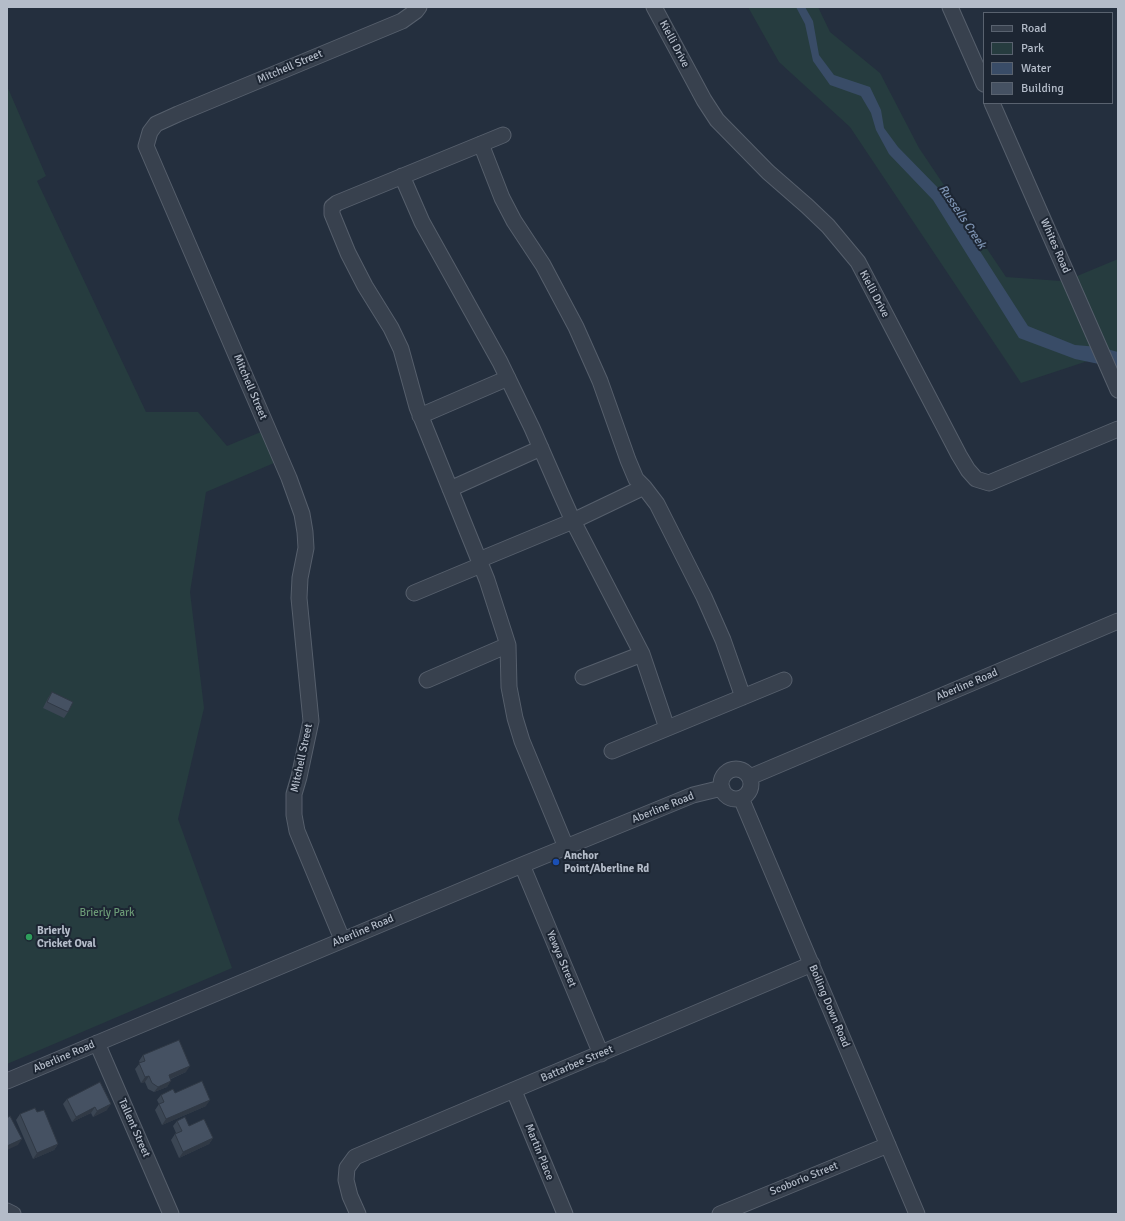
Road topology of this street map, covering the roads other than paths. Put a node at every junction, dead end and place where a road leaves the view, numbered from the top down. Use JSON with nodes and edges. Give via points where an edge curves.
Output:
{"nodes":[{"id":1,"x":418,"y":7,"type":"edge"},
{"id":2,"x":654,"y":7,"type":"edge"},
{"id":3,"x":950,"y":7,"type":"edge"},
{"id":4,"x":983,"y":82,"type":"edge"},
{"id":5,"x":992,"y":104,"type":"edge"},
{"id":6,"x":503,"y":135,"type":"dead end"},
{"id":7,"x":481,"y":144,"type":"junction"},
{"id":8,"x":402,"y":176,"type":"junction"},
{"id":9,"x":508,"y":378,"type":"junction"},
{"id":10,"x":1118,"y":390,"type":"edge"},
{"id":11,"x":420,"y":416,"type":"junction"},
{"id":12,"x":1118,"y":429,"type":"edge"},
{"id":13,"x":541,"y":448,"type":"junction"},
{"id":14,"x":644,"y":487,"type":"junction"},
{"id":15,"x":450,"y":489,"type":"junction"},
{"id":16,"x":574,"y":521,"type":"junction"},
{"id":17,"x":480,"y":563,"type":"junction"},
{"id":18,"x":414,"y":593,"type":"dead end"},
{"id":19,"x":1118,"y":622,"type":"edge"},
{"id":20,"x":508,"y":645,"type":"junction"},
{"id":21,"x":642,"y":654,"type":"junction"},
{"id":22,"x":583,"y":677,"type":"dead end"},
{"id":23,"x":427,"y":680,"type":"dead end"},
{"id":24,"x":784,"y":680,"type":"dead end"},
{"id":25,"x":743,"y":697,"type":"junction"},
{"id":26,"x":667,"y":728,"type":"junction"},
{"id":27,"x":612,"y":751,"type":"dead end"},
{"id":28,"x":750,"y":777,"type":"junction"},
{"id":29,"x":722,"y":788,"type":"junction"},
{"id":30,"x":741,"y":798,"type":"junction"},
{"id":31,"x":566,"y":847,"type":"junction"},
{"id":32,"x":522,"y":865,"type":"junction"},
{"id":33,"x":342,"y":940,"type":"junction"},
{"id":34,"x":812,"y":964,"type":"junction"},
{"id":35,"x":96,"y":1043,"type":"junction"},
{"id":36,"x":601,"y":1054,"type":"junction"},
{"id":37,"x":7,"y":1081,"type":"edge"},
{"id":38,"x":514,"y":1090,"type":"junction"},
{"id":39,"x":888,"y":1145,"type":"junction"},
{"id":40,"x":7,"y":1211,"type":"edge"},
{"id":41,"x":13,"y":1214,"type":"edge"},
{"id":42,"x":171,"y":1214,"type":"edge"},
{"id":43,"x":358,"y":1214,"type":"edge"},
{"id":44,"x":565,"y":1214,"type":"edge"},
{"id":45,"x":720,"y":1214,"type":"edge"},
{"id":46,"x":917,"y":1214,"type":"edge"}],
"edges":[{"from":1,"to":33,"type":"street","name":"Mitchell Street","via":[[402,20],[156,124],[150,132],[146,146],[289,478],[302,514],[306,548],[299,598],[311,721],[294,794],[294,815],[297,831]]},
{"from":2,"to":12,"type":"street","name":"Kielli Drive","via":[[716,120],[768,172],[828,226],[858,262],[959,455],[976,479],[989,483]]},
{"from":3,"to":4,"type":"street"},
{"from":5,"to":10,"type":"street","name":"Whites Road"},
{"from":6,"to":7,"type":"street"},
{"from":7,"to":8,"type":"street"},
{"from":7,"to":14,"type":"street","via":[[502,198],[514,221],[544,265],[576,327],[600,381],[636,480]]},
{"from":8,"to":9,"type":"street","via":[[422,222]]},
{"from":8,"to":11,"type":"street","via":[[337,203],[332,207],[332,214],[348,253],[401,349]]},
{"from":9,"to":11,"type":"street"},
{"from":9,"to":13,"type":"street"},
{"from":11,"to":15,"type":"street"},
{"from":13,"to":15,"type":"street"},
{"from":13,"to":16,"type":"street"},
{"from":14,"to":16,"type":"street"},
{"from":14,"to":25,"type":"street","via":[[657,504],[704,597],[723,640]]},
{"from":15,"to":17,"type":"street"},
{"from":16,"to":17,"type":"street"},
{"from":16,"to":21,"type":"street"},
{"from":17,"to":18,"type":"street"},
{"from":17,"to":20,"type":"street"},
{"from":19,"to":28,"type":"street","name":"Aberline Road"},
{"from":20,"to":23,"type":"street"},
{"from":20,"to":31,"type":"street","via":[[509,687],[515,718]]},
{"from":21,"to":22,"type":"street"},
{"from":21,"to":26,"type":"street"},
{"from":24,"to":25,"type":"street"},
{"from":25,"to":26,"type":"street"},
{"from":26,"to":27,"type":"street"},
{"from":28,"to":29,"type":"street","via":[[739,768],[729,770],[722,778]]},
{"from":28,"to":30,"type":"street","via":[[749,792]]},
{"from":29,"to":30,"type":"street","via":[[732,798]]},
{"from":29,"to":31,"type":"street","name":"Aberline Road","via":[[694,795]]},
{"from":30,"to":34,"type":"street","name":"Boiling Down Road"},
{"from":31,"to":32,"type":"street","name":"Aberline Road"},
{"from":32,"to":33,"type":"street","name":"Aberline Road"},
{"from":32,"to":36,"type":"street","name":"Yewya Street"},
{"from":33,"to":35,"type":"street","name":"Aberline Road"},
{"from":34,"to":36,"type":"street","name":"Battarbee Street"},
{"from":34,"to":39,"type":"street","name":"Boiling Down Road"},
{"from":35,"to":37,"type":"street","name":"Aberline Road"},
{"from":35,"to":42,"type":"street","name":"Tallent Street"},
{"from":36,"to":38,"type":"street","name":"Battarbee Street"},
{"from":38,"to":43,"type":"street","name":"Battarbee Street","via":[[355,1157],[347,1168],[346,1180]]},
{"from":38,"to":44,"type":"street","name":"Martin Place"},
{"from":39,"to":45,"type":"street","name":"Scoborio Street"},
{"from":39,"to":46,"type":"street","name":"Boiling Down Road"},
{"from":40,"to":41,"type":"street"}]}
